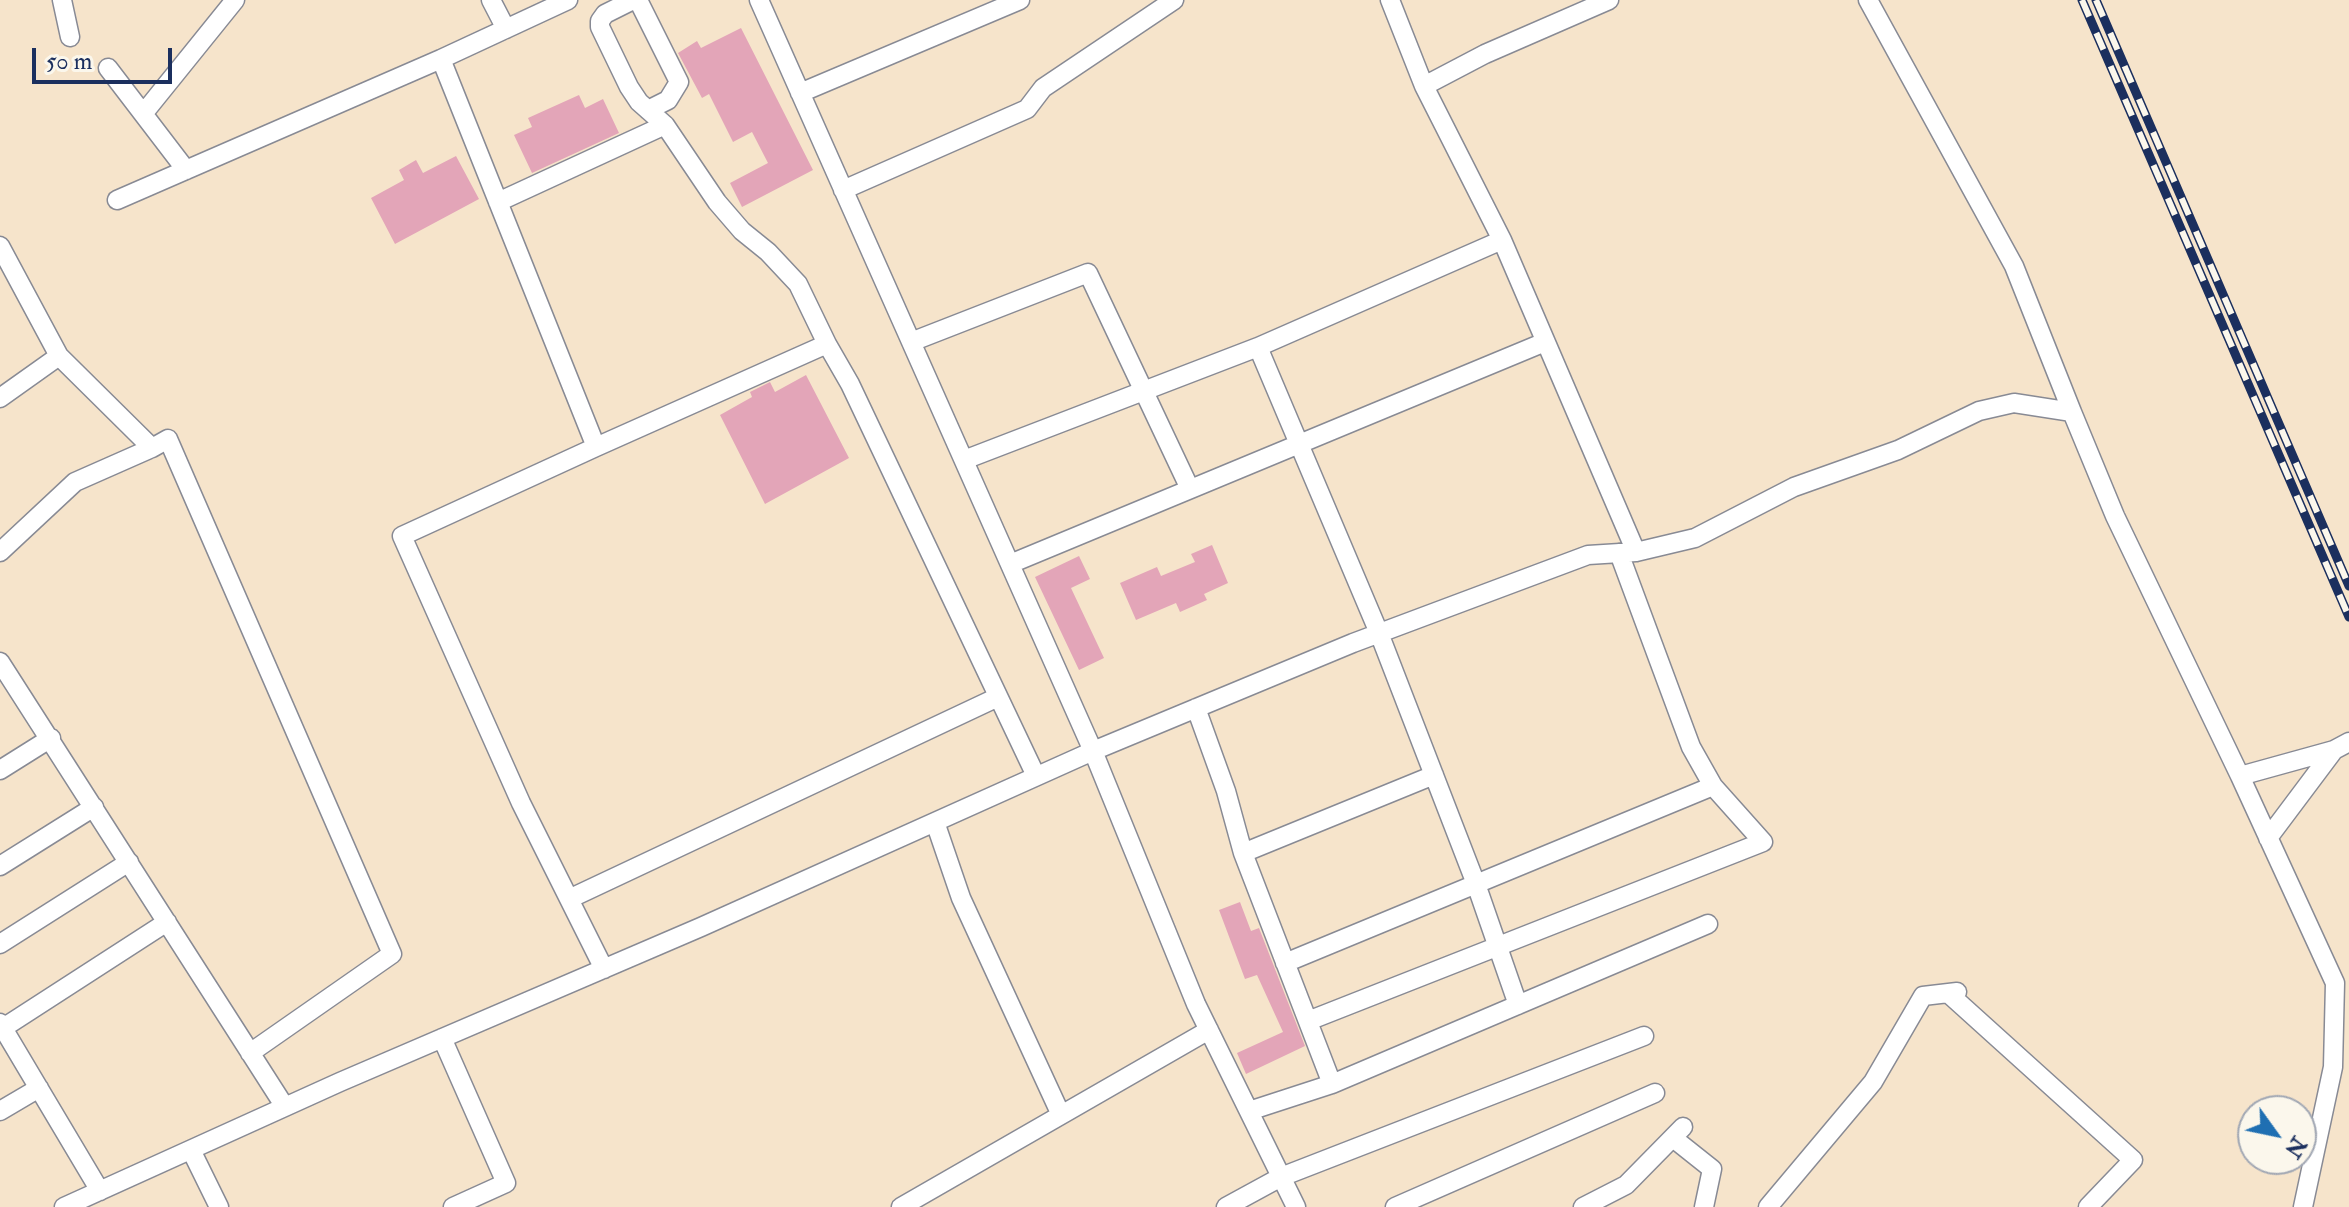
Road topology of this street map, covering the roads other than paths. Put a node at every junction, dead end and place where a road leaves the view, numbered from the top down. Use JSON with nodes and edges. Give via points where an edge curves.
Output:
{"nodes":[{"id":1,"x":62,"y":0,"type":"edge"},
{"id":2,"x":235,"y":0,"type":"edge"},
{"id":3,"x":491,"y":0,"type":"edge"},
{"id":4,"x":568,"y":0,"type":"edge"},
{"id":5,"x":636,"y":0,"type":"edge"},
{"id":6,"x":759,"y":0,"type":"edge"},
{"id":7,"x":1020,"y":0,"type":"edge"},
{"id":8,"x":1174,"y":0,"type":"edge"},
{"id":9,"x":1390,"y":0,"type":"edge"},
{"id":10,"x":1609,"y":0,"type":"edge"},
{"id":11,"x":1868,"y":0,"type":"edge"},
{"id":12,"x":506,"y":29,"type":"junction"},
{"id":13,"x":70,"y":37,"type":"dead end"},
{"id":14,"x":441,"y":59,"type":"junction"},
{"id":15,"x":108,"y":68,"type":"dead end"},
{"id":16,"x":1424,"y":86,"type":"junction"},
{"id":17,"x":800,"y":93,"type":"junction"},
{"id":18,"x":648,"y":110,"type":"junction"},
{"id":19,"x":143,"y":114,"type":"junction"},
{"id":20,"x":665,"y":125,"type":"junction"},
{"id":21,"x":186,"y":170,"type":"junction"},
{"id":22,"x":843,"y":190,"type":"junction"},
{"id":23,"x":117,"y":200,"type":"dead end"},
{"id":24,"x":498,"y":202,"type":"junction"},
{"id":25,"x":1502,"y":240,"type":"junction"},
{"id":26,"x":0,"y":246,"type":"edge"},
{"id":27,"x":911,"y":342,"type":"junction"},
{"id":28,"x":1545,"y":342,"type":"junction"},
{"id":29,"x":827,"y":344,"type":"junction"},
{"id":30,"x":1258,"y":347,"type":"junction"},
{"id":31,"x":59,"y":356,"type":"junction"},
{"id":32,"x":1144,"y":391,"type":"junction"},
{"id":33,"x":0,"y":398,"type":"edge"},
{"id":34,"x":2072,"y":412,"type":"junction"},
{"id":35,"x":1299,"y":444,"type":"junction"},
{"id":36,"x":596,"y":447,"type":"junction"},
{"id":37,"x":152,"y":448,"type":"junction"},
{"id":38,"x":964,"y":460,"type":"junction"},
{"id":39,"x":1190,"y":489,"type":"junction"},
{"id":40,"x":0,"y":552,"type":"edge"},
{"id":41,"x":1627,"y":552,"type":"junction"},
{"id":42,"x":1010,"y":564,"type":"junction"},
{"id":43,"x":1379,"y":633,"type":"junction"},
{"id":44,"x":0,"y":662,"type":"edge"},
{"id":45,"x":7,"y":685,"type":"edge"},
{"id":46,"x":998,"y":697,"type":"junction"},
{"id":47,"x":1196,"y":708,"type":"junction"},
{"id":48,"x":51,"y":738,"type":"junction"},
{"id":49,"x":2342,"y":746,"type":"edge"},
{"id":50,"x":1093,"y":751,"type":"junction"},
{"id":51,"x":0,"y":770,"type":"edge"},
{"id":52,"x":1434,"y":775,"type":"junction"},
{"id":53,"x":1036,"y":776,"type":"junction"},
{"id":54,"x":2240,"y":776,"type":"junction"},
{"id":55,"x":1713,"y":786,"type":"junction"},
{"id":56,"x":94,"y":807,"type":"junction"},
{"id":57,"x":935,"y":822,"type":"junction"},
{"id":58,"x":2268,"y":838,"type":"junction"},
{"id":59,"x":1243,"y":853,"type":"junction"},
{"id":60,"x":129,"y":862,"type":"junction"},
{"id":61,"x":0,"y":866,"type":"edge"},
{"id":62,"x":1476,"y":884,"type":"junction"},
{"id":63,"x":571,"y":898,"type":"junction"},
{"id":64,"x":167,"y":922,"type":"junction"},
{"id":65,"x":1708,"y":924,"type":"dead end"},
{"id":66,"x":0,"y":944,"type":"edge"},
{"id":67,"x":1498,"y":946,"type":"junction"},
{"id":68,"x":1285,"y":963,"type":"junction"},
{"id":69,"x":604,"y":969,"type":"junction"},
{"id":70,"x":2335,"y":983,"type":"junction"},
{"id":71,"x":1518,"y":1005,"type":"junction"},
{"id":72,"x":2349,"y":1006,"type":"edge"},
{"id":73,"x":1308,"y":1021,"type":"junction"},
{"id":74,"x":1,"y":1027,"type":"edge"},
{"id":75,"x":1209,"y":1030,"type":"junction"},
{"id":76,"x":1644,"y":1036,"type":"dead end"},
{"id":77,"x":442,"y":1038,"type":"junction"},
{"id":78,"x":250,"y":1053,"type":"junction"},
{"id":79,"x":1332,"y":1084,"type":"junction"},
{"id":80,"x":39,"y":1088,"type":"junction"},
{"id":81,"x":1655,"y":1093,"type":"dead end"},
{"id":82,"x":285,"y":1107,"type":"junction"},
{"id":83,"x":0,"y":1111,"type":"edge"},
{"id":84,"x":1249,"y":1111,"type":"junction"},
{"id":85,"x":1061,"y":1115,"type":"junction"},
{"id":86,"x":191,"y":1150,"type":"junction"},
{"id":87,"x":1281,"y":1177,"type":"junction"},
{"id":88,"x":100,"y":1191,"type":"junction"},
{"id":89,"x":64,"y":1207,"type":"edge"},
{"id":90,"x":219,"y":1207,"type":"edge"},
{"id":91,"x":453,"y":1207,"type":"edge"},
{"id":92,"x":901,"y":1207,"type":"edge"},
{"id":93,"x":1226,"y":1207,"type":"edge"},
{"id":94,"x":1296,"y":1207,"type":"edge"},
{"id":95,"x":1395,"y":1207,"type":"edge"},
{"id":96,"x":1583,"y":1207,"type":"edge"},
{"id":97,"x":1704,"y":1207,"type":"edge"},
{"id":98,"x":1768,"y":1207,"type":"edge"},
{"id":99,"x":2088,"y":1207,"type":"edge"},
{"id":100,"x":2303,"y":1207,"type":"edge"}],
"edges":[{"from":1,"to":13,"type":"street"},
{"from":2,"to":19,"type":"street"},
{"from":3,"to":12,"type":"street"},
{"from":4,"to":12,"type":"street"},
{"from":5,"to":18,"type":"street","via":[[679,82],[668,100]]},
{"from":5,"to":18,"type":"street","via":[[605,14],[600,27],[629,87]]},
{"from":6,"to":17,"type":"street"},
{"from":7,"to":17,"type":"street"},
{"from":8,"to":22,"type":"street","via":[[1043,88],[1027,109]]},
{"from":9,"to":16,"type":"street"},
{"from":10,"to":16,"type":"street"},
{"from":11,"to":34,"type":"street","via":[[2014,266]]},
{"from":12,"to":14,"type":"street"},
{"from":14,"to":21,"type":"street"},
{"from":14,"to":24,"type":"street"},
{"from":15,"to":19,"type":"street"},
{"from":16,"to":25,"type":"street"},
{"from":17,"to":22,"type":"street"},
{"from":18,"to":20,"type":"street"},
{"from":19,"to":21,"type":"street"},
{"from":20,"to":24,"type":"street"},
{"from":20,"to":29,"type":"street","via":[[717,202],[798,284]]},
{"from":21,"to":23,"type":"street"},
{"from":22,"to":27,"type":"street"},
{"from":24,"to":36,"type":"street"},
{"from":25,"to":28,"type":"street"},
{"from":25,"to":30,"type":"street"},
{"from":26,"to":31,"type":"street"},
{"from":27,"to":32,"type":"street","via":[[1088,273]]},
{"from":27,"to":38,"type":"street"},
{"from":28,"to":35,"type":"street"},
{"from":28,"to":41,"type":"street"},
{"from":29,"to":36,"type":"street"},
{"from":29,"to":46,"type":"street"},
{"from":30,"to":32,"type":"street"},
{"from":30,"to":35,"type":"street"},
{"from":31,"to":33,"type":"street"},
{"from":31,"to":37,"type":"street"},
{"from":32,"to":38,"type":"street"},
{"from":32,"to":39,"type":"street"},
{"from":34,"to":41,"type":"street","via":[[2014,403],[1979,411],[1898,450],[1794,487],[1695,538]]},
{"from":34,"to":54,"type":"street","via":[[2115,516]]},
{"from":35,"to":39,"type":"street"},
{"from":35,"to":43,"type":"street"},
{"from":36,"to":63,"type":"street","via":[[402,536],[521,803]]},
{"from":37,"to":40,"type":"street","via":[[75,482]]},
{"from":37,"to":78,"type":"street","via":[[168,439],[392,954]]},
{"from":38,"to":42,"type":"street"},
{"from":39,"to":42,"type":"street"},
{"from":41,"to":43,"type":"street","via":[[1588,555]]},
{"from":41,"to":55,"type":"street","via":[[1691,747]]},
{"from":42,"to":50,"type":"street"},
{"from":43,"to":47,"type":"street"},
{"from":43,"to":52,"type":"street"},
{"from":44,"to":45,"type":"street"},
{"from":45,"to":48,"type":"street"},
{"from":46,"to":53,"type":"street"},
{"from":46,"to":63,"type":"street"},
{"from":47,"to":50,"type":"street"},
{"from":47,"to":59,"type":"street"},
{"from":48,"to":51,"type":"street"},
{"from":48,"to":56,"type":"street"},
{"from":49,"to":54,"type":"street"},
{"from":49,"to":58,"type":"street"},
{"from":50,"to":53,"type":"street"},
{"from":50,"to":75,"type":"street"},
{"from":52,"to":59,"type":"street"},
{"from":52,"to":62,"type":"street"},
{"from":53,"to":57,"type":"street"},
{"from":54,"to":58,"type":"street"},
{"from":55,"to":62,"type":"street"},
{"from":55,"to":67,"type":"street","via":[[1763,842]]},
{"from":56,"to":60,"type":"street"},
{"from":56,"to":61,"type":"street"},
{"from":57,"to":69,"type":"street"},
{"from":57,"to":85,"type":"street","via":[[961,898]]},
{"from":58,"to":70,"type":"street"},
{"from":59,"to":68,"type":"street"},
{"from":60,"to":64,"type":"street"},
{"from":60,"to":66,"type":"street"},
{"from":62,"to":67,"type":"street"},
{"from":62,"to":68,"type":"street"},
{"from":63,"to":69,"type":"street"},
{"from":64,"to":74,"type":"street"},
{"from":64,"to":78,"type":"street"},
{"from":65,"to":71,"type":"street"},
{"from":67,"to":71,"type":"street"},
{"from":67,"to":73,"type":"street"},
{"from":68,"to":73,"type":"street"},
{"from":69,"to":77,"type":"street"},
{"from":70,"to":72,"type":"street"},
{"from":70,"to":100,"type":"street","via":[[2333,1067]]},
{"from":71,"to":79,"type":"street"},
{"from":73,"to":79,"type":"street"},
{"from":74,"to":80,"type":"street"},
{"from":75,"to":84,"type":"street"},
{"from":75,"to":85,"type":"street"},
{"from":76,"to":87,"type":"street"},
{"from":77,"to":82,"type":"street"},
{"from":77,"to":91,"type":"street","via":[[506,1183]]},
{"from":78,"to":82,"type":"street"},
{"from":79,"to":84,"type":"street"},
{"from":80,"to":83,"type":"street"},
{"from":80,"to":88,"type":"street"},
{"from":81,"to":95,"type":"street"},
{"from":82,"to":86,"type":"street"},
{"from":84,"to":87,"type":"street"},
{"from":85,"to":92,"type":"street"},
{"from":86,"to":88,"type":"street"},
{"from":86,"to":90,"type":"street"},
{"from":87,"to":93,"type":"street"},
{"from":87,"to":94,"type":"street"},
{"from":88,"to":89,"type":"street"},
{"from":96,"to":97,"type":"street","via":[[1626,1185],[1678,1132],[1712,1169]]},
{"from":98,"to":99,"type":"street","via":[[1873,1082],[1923,996],[1955,992],[2133,1160]]}]}
